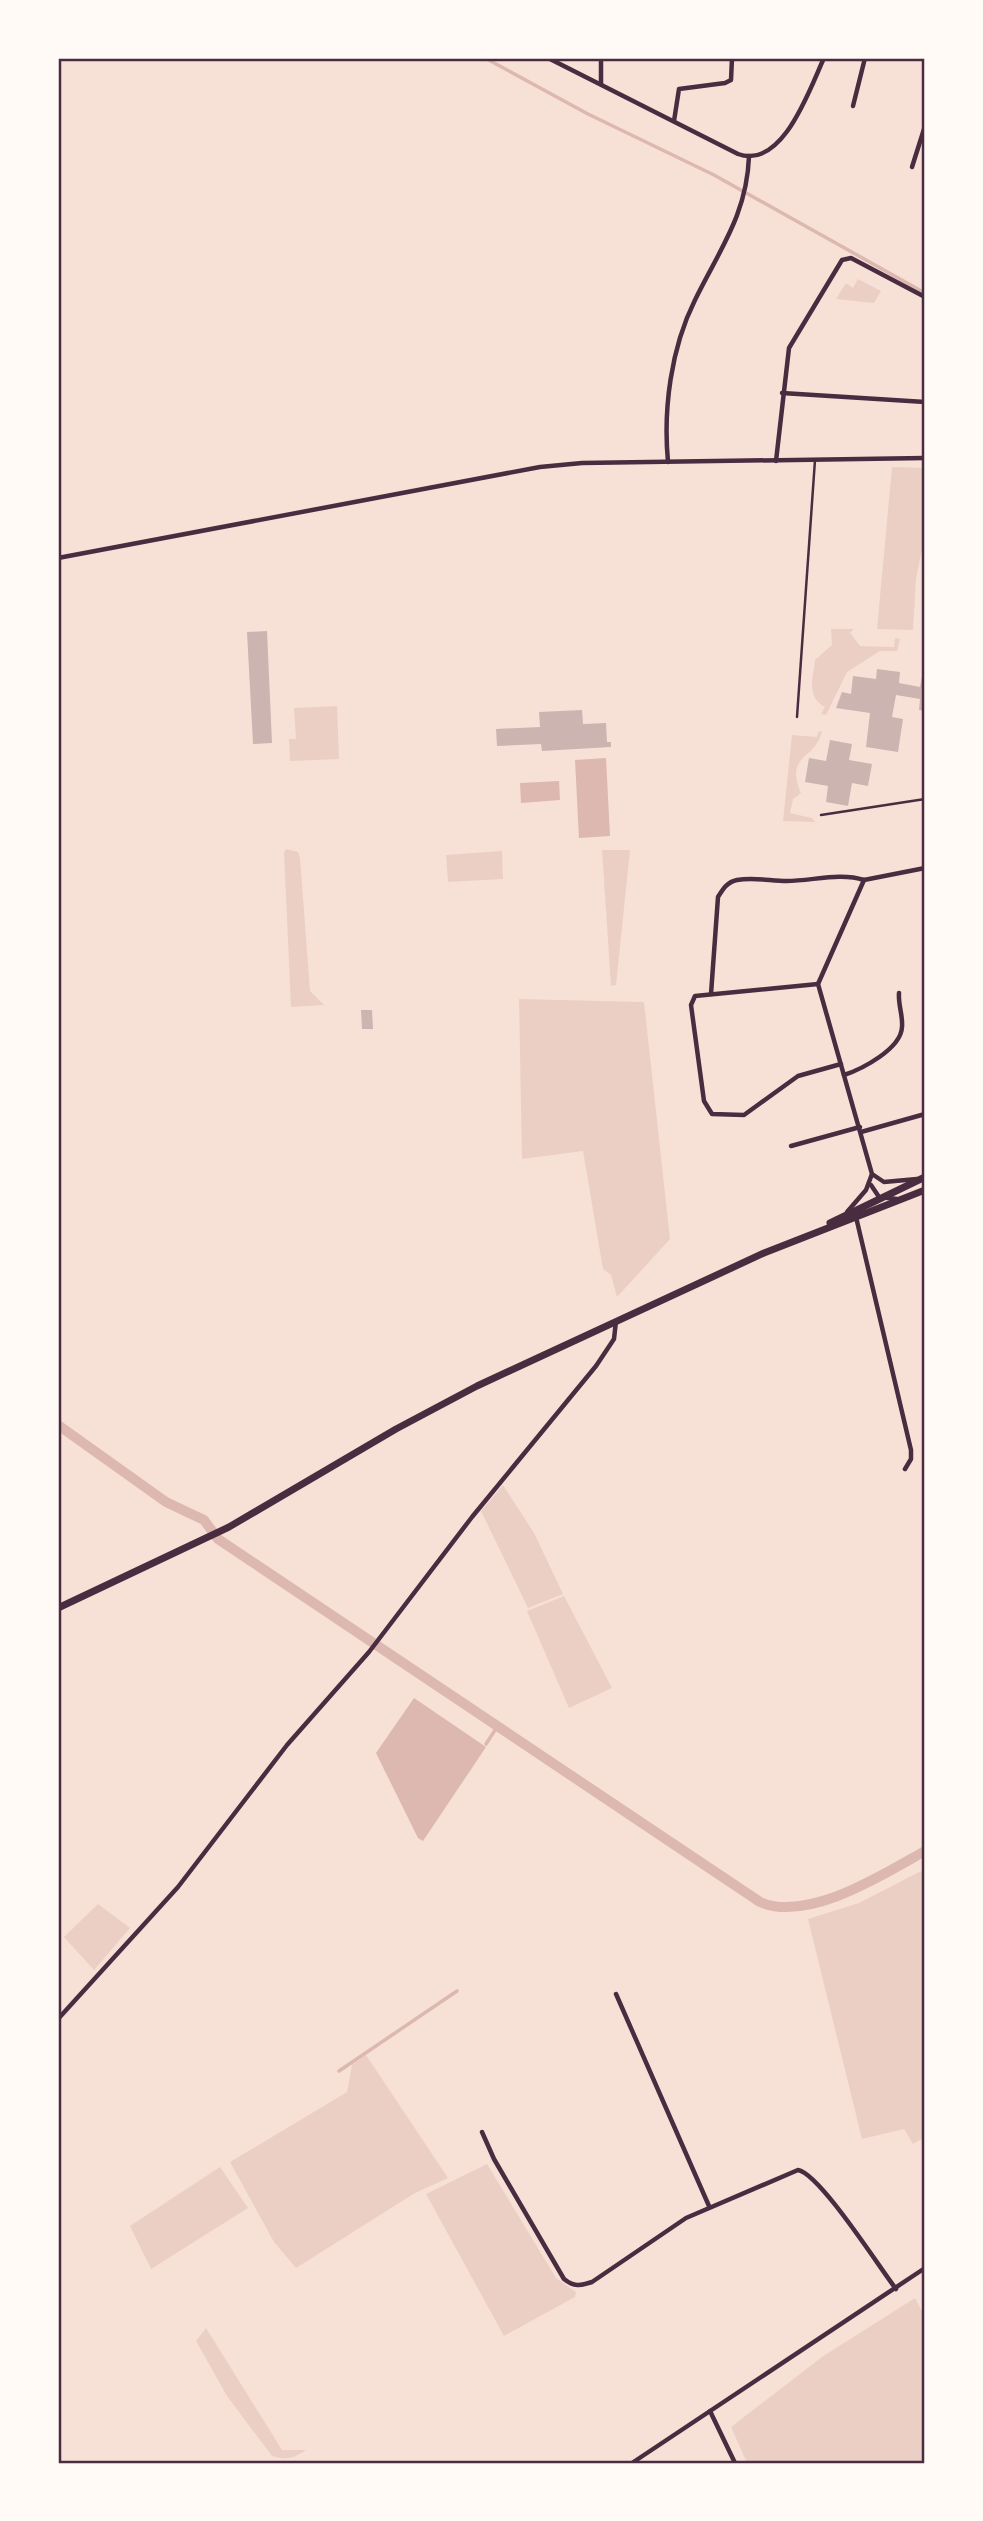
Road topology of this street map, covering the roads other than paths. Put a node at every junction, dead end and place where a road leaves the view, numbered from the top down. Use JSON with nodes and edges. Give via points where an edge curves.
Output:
{"nodes":[{"id":1,"x":548,"y":58,"type":"edge"},
{"id":2,"x":601,"y":58,"type":"edge"},
{"id":3,"x":732,"y":58,"type":"edge"},
{"id":4,"x":824,"y":58,"type":"edge"},
{"id":5,"x":865,"y":58,"type":"edge"},
{"id":6,"x":601,"y":84,"type":"junction"},
{"id":7,"x":853,"y":106,"type":"dead end"},
{"id":8,"x":674,"y":121,"type":"junction"},
{"id":9,"x":925,"y":126,"type":"edge"},
{"id":10,"x":749,"y":156,"type":"junction"},
{"id":11,"x":912,"y":167,"type":"dead end"},
{"id":12,"x":925,"y":297,"type":"edge"},
{"id":13,"x":782,"y":393,"type":"junction"},
{"id":14,"x":925,"y":402,"type":"edge"},
{"id":15,"x":925,"y":458,"type":"edge"},
{"id":16,"x":815,"y":460,"type":"junction"},
{"id":17,"x":776,"y":461,"type":"junction"},
{"id":18,"x":668,"y":462,"type":"junction"},
{"id":19,"x":58,"y":558,"type":"edge"},
{"id":20,"x":797,"y":718,"type":"dead end"},
{"id":21,"x":925,"y":799,"type":"edge"},
{"id":22,"x":821,"y":815,"type":"dead end"},
{"id":23,"x":925,"y":868,"type":"edge"},
{"id":24,"x":864,"y":880,"type":"junction"},
{"id":25,"x":818,"y":984,"type":"junction"},
{"id":26,"x":899,"y":993,"type":"dead end"},
{"id":27,"x":711,"y":994,"type":"junction"},
{"id":28,"x":841,"y":1064,"type":"junction"},
{"id":29,"x":844,"y":1075,"type":"junction"},
{"id":30,"x":925,"y":1115,"type":"edge"},
{"id":31,"x":860,"y":1129,"type":"junction"},
{"id":32,"x":791,"y":1146,"type":"dead end"},
{"id":33,"x":872,"y":1174,"type":"junction"},
{"id":34,"x":924,"y":1177,"type":"edge"},
{"id":35,"x":877,"y":1179,"type":"junction"},
{"id":36,"x":870,"y":1184,"type":"junction"},
{"id":37,"x":925,"y":1191,"type":"edge"},
{"id":38,"x":879,"y":1197,"type":"junction"},
{"id":39,"x":907,"y":1198,"type":"junction"},
{"id":40,"x":847,"y":1212,"type":"junction"},
{"id":41,"x":866,"y":1213,"type":"junction"},
{"id":42,"x":856,"y":1217,"type":"junction"},
{"id":43,"x":818,"y":1231,"type":"junction"},
{"id":44,"x":616,"y":1321,"type":"junction"},
{"id":45,"x":905,"y":1469,"type":"dead end"},
{"id":46,"x":58,"y":1608,"type":"edge"},
{"id":47,"x":616,"y":1994,"type":"dead end"},
{"id":48,"x":58,"y":2019,"type":"edge"},
{"id":49,"x":481,"y":2132,"type":"dead end"},
{"id":50,"x":709,"y":2206,"type":"junction"},
{"id":51,"x":925,"y":2268,"type":"edge"},
{"id":52,"x":896,"y":2290,"type":"junction"},
{"id":53,"x":710,"y":2411,"type":"junction"},
{"id":54,"x":632,"y":2463,"type":"edge"},
{"id":55,"x":735,"y":2463,"type":"edge"}],
"edges":[{"from":1,"to":6,"type":"street"},
{"from":2,"to":6,"type":"street"},
{"from":3,"to":8,"type":"street","via":[[731,80],[679,89]]},
{"from":4,"to":10,"type":"street","via":[[785,136],[764,153]]},
{"from":5,"to":7,"type":"street"},
{"from":6,"to":8,"type":"street"},
{"from":8,"to":10,"type":"street"},
{"from":9,"to":11,"type":"street"},
{"from":10,"to":18,"type":"street","via":[[741,212],[694,301],[681,339],[666,423]]},
{"from":12,"to":13,"type":"street","via":[[851,258],[842,260],[789,348]]},
{"from":13,"to":14,"type":"street"},
{"from":13,"to":17,"type":"street"},
{"from":15,"to":16,"type":"street"},
{"from":16,"to":17,"type":"street"},
{"from":16,"to":20,"type":"lane"},
{"from":17,"to":18,"type":"street"},
{"from":18,"to":19,"type":"street","via":[[540,467]]},
{"from":21,"to":22,"type":"lane"},
{"from":23,"to":24,"type":"street"},
{"from":24,"to":25,"type":"street"},
{"from":24,"to":27,"type":"street","via":[[852,876],[761,879],[725,885],[718,897]]},
{"from":25,"to":27,"type":"street"},
{"from":25,"to":28,"type":"street"},
{"from":26,"to":29,"type":"street","via":[[902,1028],[898,1039],[866,1068]]},
{"from":27,"to":28,"type":"street","via":[[695,996],[691,1005],[704,1101],[712,1114],[744,1115],[798,1076]]},
{"from":28,"to":29,"type":"street"},
{"from":29,"to":31,"type":"street"},
{"from":30,"to":31,"type":"street"},
{"from":31,"to":32,"type":"street"},
{"from":31,"to":33,"type":"street"},
{"from":33,"to":35,"type":"street"},
{"from":33,"to":36,"type":"street"},
{"from":34,"to":35,"type":"street"},
{"from":34,"to":38,"type":"main road"},
{"from":35,"to":38,"type":"street"},
{"from":36,"to":38,"type":"street"},
{"from":36,"to":40,"type":"street"},
{"from":37,"to":39,"type":"main road"},
{"from":38,"to":39,"type":"street"},
{"from":38,"to":40,"type":"main road"},
{"from":38,"to":41,"type":"street"},
{"from":39,"to":41,"type":"main road"},
{"from":40,"to":43,"type":"main road"},
{"from":41,"to":42,"type":"main road"},
{"from":42,"to":43,"type":"main road"},
{"from":42,"to":45,"type":"street","via":[[911,1450]]},
{"from":43,"to":44,"type":"main road"},
{"from":44,"to":46,"type":"main road","via":[[437,1406],[225,1529]]},
{"from":44,"to":48,"type":"street","via":[[614,1339],[596,1366],[379,1639],[287,1745],[178,1887]]},
{"from":47,"to":50,"type":"street"},
{"from":49,"to":50,"type":"street","via":[[571,2285],[592,2282]]},
{"from":50,"to":52,"type":"street","via":[[798,2170],[808,2172]]},
{"from":51,"to":52,"type":"street"},
{"from":52,"to":53,"type":"street"},
{"from":53,"to":54,"type":"street"},
{"from":53,"to":55,"type":"street"}]}
